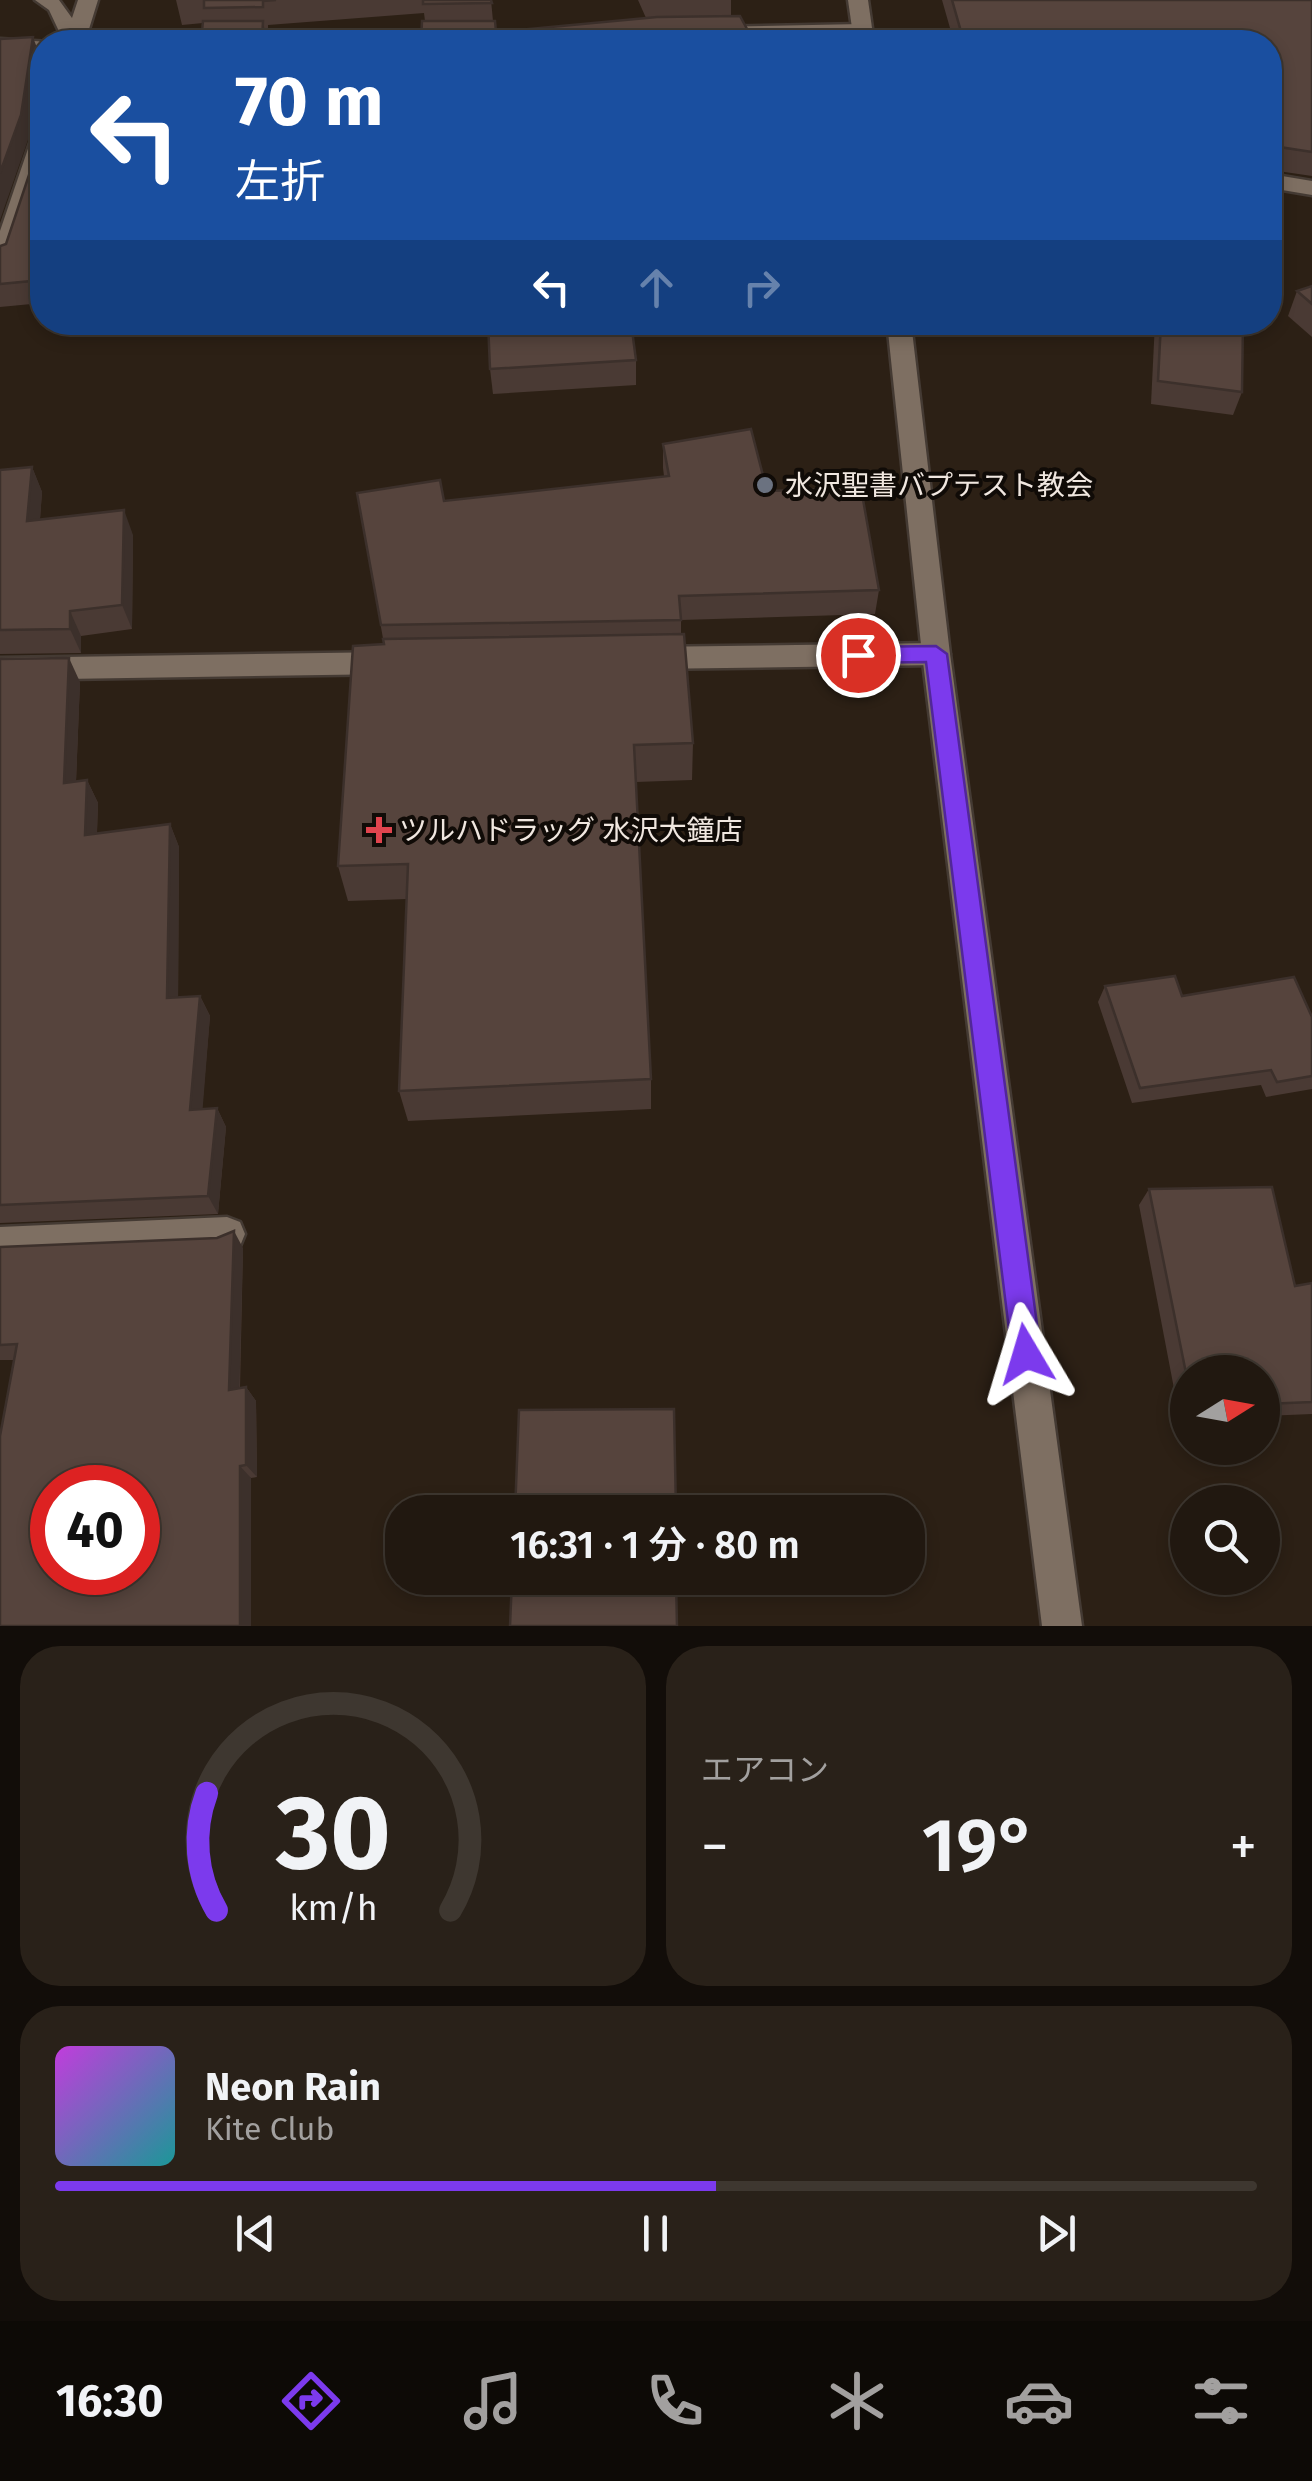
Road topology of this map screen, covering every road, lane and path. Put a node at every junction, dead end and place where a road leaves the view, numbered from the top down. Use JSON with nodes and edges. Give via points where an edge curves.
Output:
{"nodes":[{"id":1,"x":46,"y":0,"type":"edge"},
{"id":2,"x":88,"y":0,"type":"edge"},
{"id":3,"x":858,"y":0,"type":"edge"},
{"id":4,"x":68,"y":30,"type":"edge"},
{"id":5,"x":78,"y":30,"type":"edge"},
{"id":6,"x":862,"y":30,"type":"edge"},
{"id":7,"x":30,"y":45,"type":"edge"},
{"id":8,"x":0,"y":46,"type":"edge"},
{"id":9,"x":30,"y":176,"type":"edge"},
{"id":10,"x":1282,"y":183,"type":"edge"},
{"id":11,"x":1312,"y":188,"type":"edge"},
{"id":12,"x":0,"y":265,"type":"edge"},
{"id":13,"x":900,"y":335,"type":"edge"},
{"id":14,"x":936,"y":654,"type":"junction"},
{"id":15,"x":617,"y":659,"type":"edge"},
{"id":16,"x":418,"y":662,"type":"edge"},
{"id":17,"x":0,"y":669,"type":"edge"},
{"id":18,"x":227,"y":1234,"type":"edge"},
{"id":19,"x":0,"y":1244,"type":"edge"},
{"id":20,"x":1062,"y":1626,"type":"edge"}],
"edges":[{"from":1,"to":4,"type":"street"},
{"from":2,"to":5,"type":"street"},
{"from":3,"to":6,"type":"street"},
{"from":7,"to":8,"type":"street"},
{"from":9,"to":12,"type":"street"},
{"from":10,"to":11,"type":"street"},
{"from":13,"to":14,"type":"street"},
{"from":14,"to":15,"type":"street"},
{"from":14,"to":20,"type":"street"},
{"from":16,"to":17,"type":"street"},
{"from":18,"to":19,"type":"street"}]}
